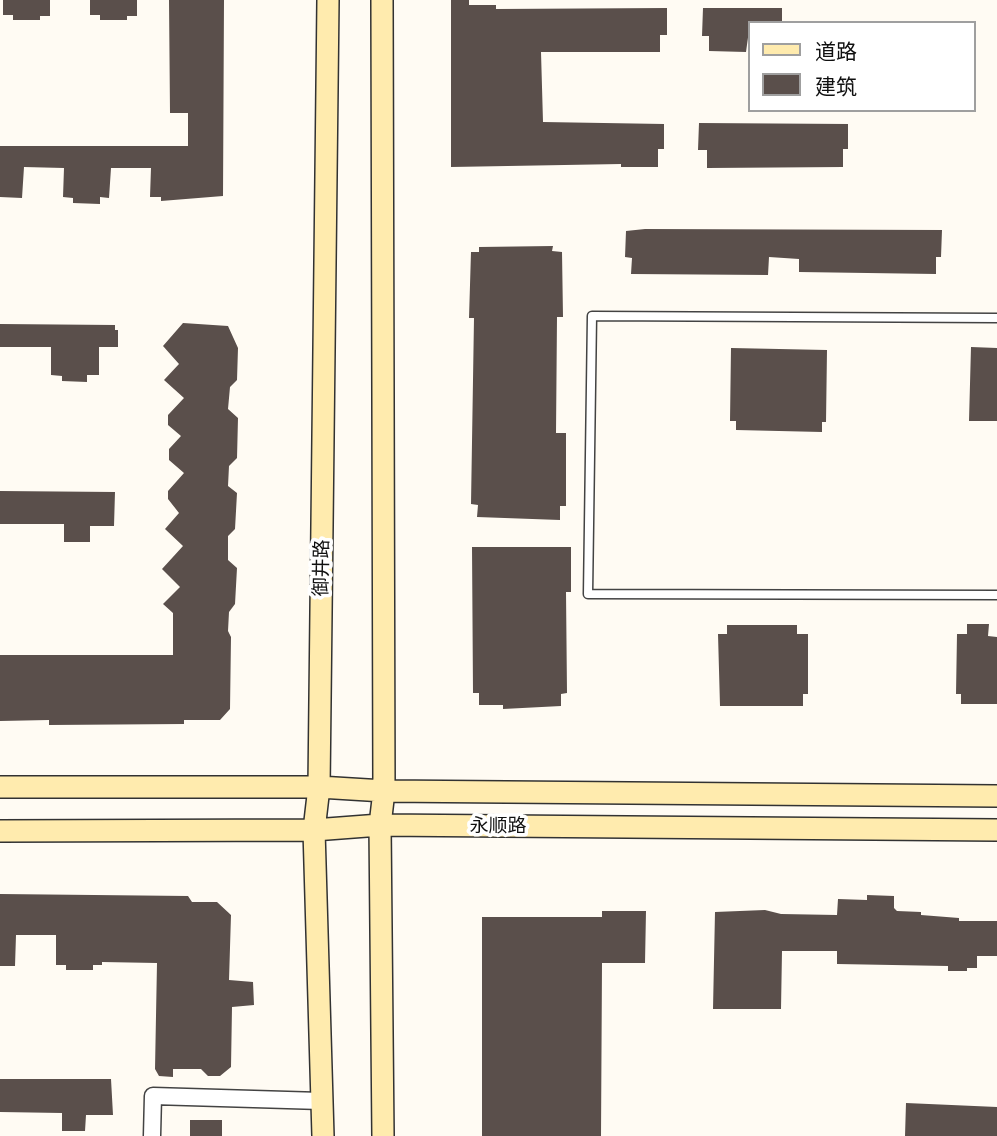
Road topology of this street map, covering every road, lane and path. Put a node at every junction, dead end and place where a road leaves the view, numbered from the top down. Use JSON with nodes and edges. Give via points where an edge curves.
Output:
{"nodes":[{"id":1,"x":328,"y":0,"type":"edge"},
{"id":2,"x":382,"y":0,"type":"edge"},
{"id":3,"x":997,"y":318,"type":"edge"},
{"id":4,"x":997,"y":595,"type":"edge"},
{"id":5,"x":0,"y":787,"type":"edge"},
{"id":6,"x":319,"y":787,"type":"junction"},
{"id":7,"x":384,"y":791,"type":"junction"},
{"id":8,"x":997,"y":796,"type":"edge"},
{"id":9,"x":380,"y":825,"type":"junction"},
{"id":10,"x":314,"y":830,"type":"junction"},
{"id":11,"x":997,"y":830,"type":"edge"},
{"id":12,"x":0,"y":831,"type":"edge"},
{"id":13,"x":321,"y":1101,"type":"junction"},
{"id":14,"x":152,"y":1136,"type":"edge"},
{"id":15,"x":323,"y":1136,"type":"edge"},
{"id":16,"x":383,"y":1136,"type":"edge"}],
"edges":[{"from":1,"to":6,"type":"street","name":"御井路"},
{"from":2,"to":7,"type":"street"},
{"from":3,"to":4,"type":"lane","via":[[592,316],[588,594]]},
{"from":5,"to":6,"type":"street","name":"永顺路"},
{"from":6,"to":7,"type":"street","name":"永顺路"},
{"from":6,"to":10,"type":"street","name":"御井路"},
{"from":7,"to":8,"type":"street","name":"永顺路"},
{"from":7,"to":9,"type":"street"},
{"from":9,"to":10,"type":"street","name":"永顺路"},
{"from":9,"to":11,"type":"street","name":"永顺路"},
{"from":9,"to":16,"type":"street"},
{"from":10,"to":12,"type":"street","name":"永顺路"},
{"from":10,"to":13,"type":"street","name":"御井路"},
{"from":13,"to":14,"type":"street","via":[[153,1096]]},
{"from":13,"to":15,"type":"street","name":"御井路"}]}
